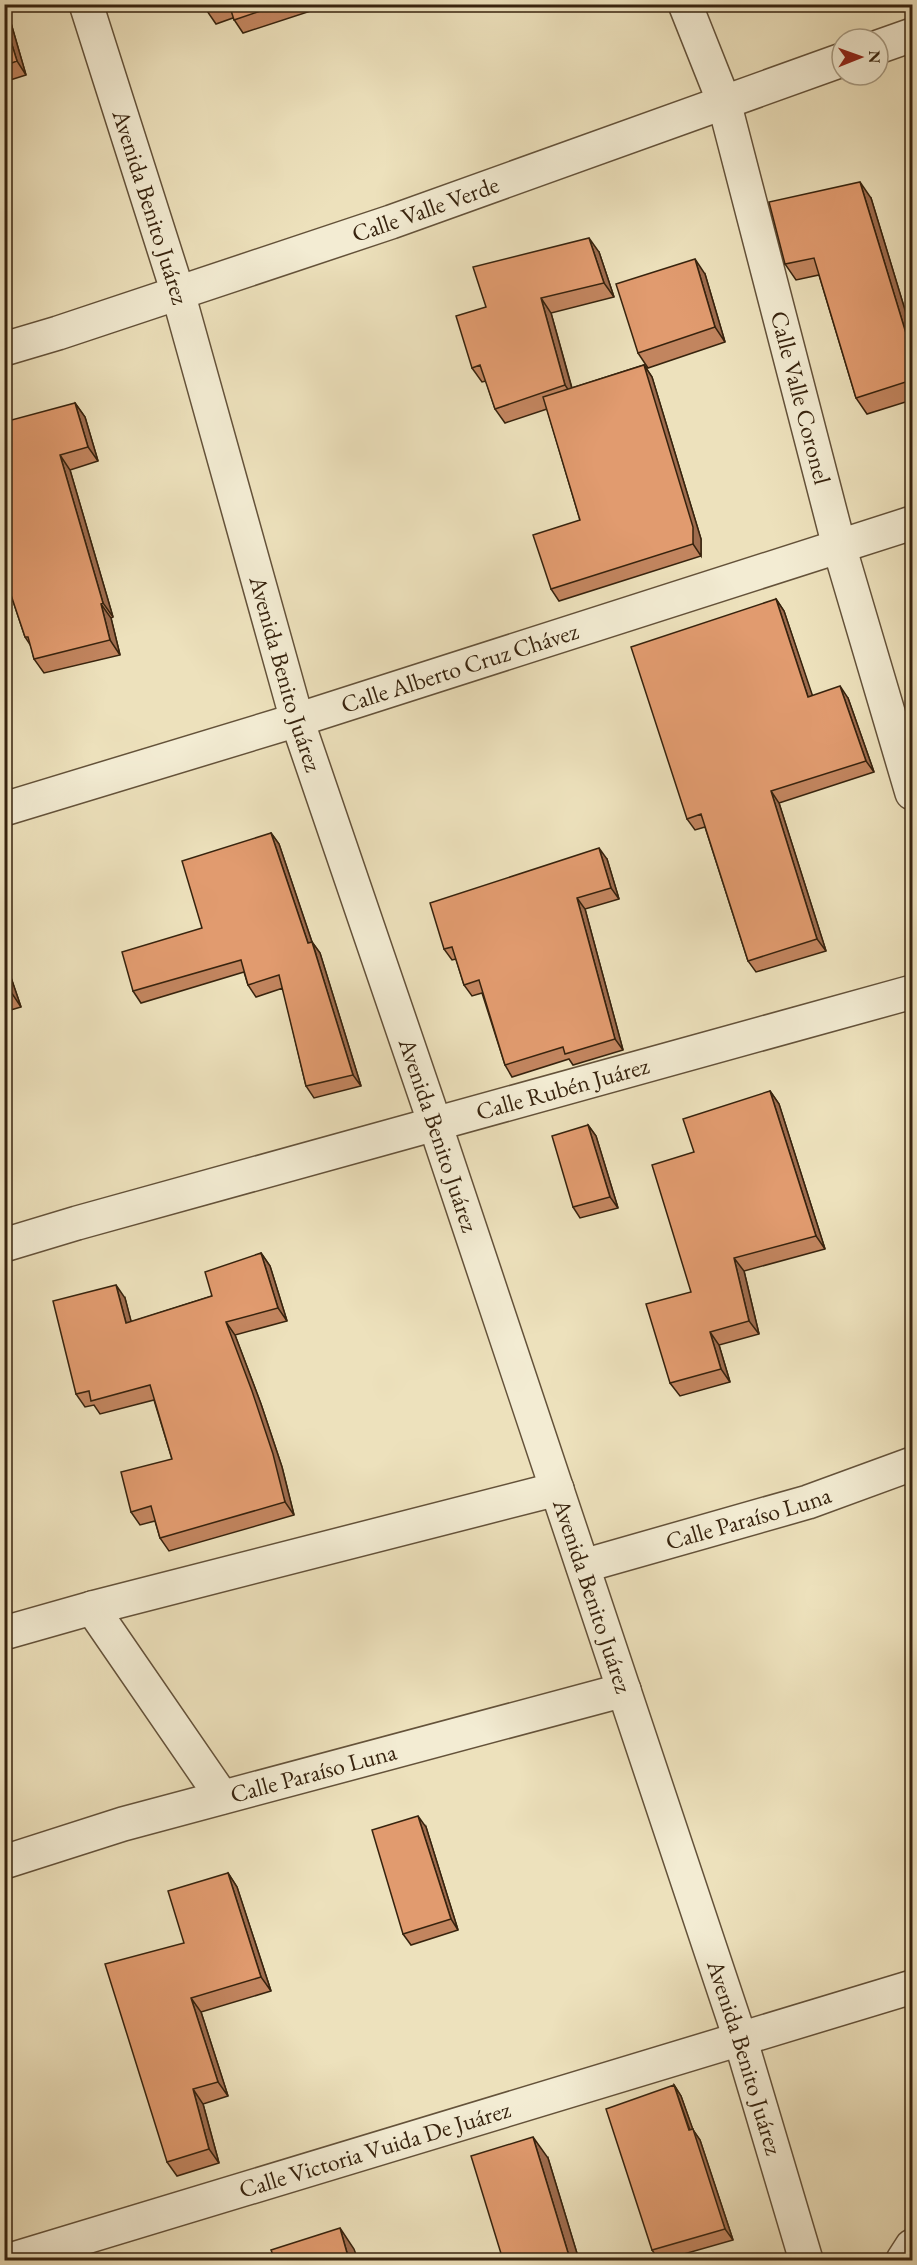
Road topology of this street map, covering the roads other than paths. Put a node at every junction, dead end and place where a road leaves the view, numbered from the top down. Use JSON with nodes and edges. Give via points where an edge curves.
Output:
{"nodes":[{"id":1,"x":86,"y":4,"type":"edge"},
{"id":2,"x":685,"y":4,"type":"edge"},
{"id":3,"x":912,"y":35,"type":"edge"},
{"id":4,"x":890,"y":43,"type":"edge"},
{"id":5,"x":830,"y":64,"type":"edge"},
{"id":6,"x":724,"y":102,"type":"junction"},
{"id":7,"x":178,"y":293,"type":"junction"},
{"id":8,"x":4,"y":349,"type":"edge"},
{"id":9,"x":912,"y":523,"type":"edge"},
{"id":10,"x":839,"y":546,"type":"junction"},
{"id":11,"x":297,"y":720,"type":"junction"},
{"id":12,"x":912,"y":793,"type":"edge"},
{"id":13,"x":4,"y":809,"type":"edge"},
{"id":14,"x":912,"y":992,"type":"edge"},
{"id":15,"x":435,"y":1124,"type":"junction"},
{"id":16,"x":4,"y":1245,"type":"edge"},
{"id":17,"x":912,"y":1464,"type":"edge"},
{"id":18,"x":557,"y":1489,"type":"junction"},
{"id":19,"x":583,"y":1566,"type":"junction"},
{"id":20,"x":92,"y":1608,"type":"junction"},
{"id":21,"x":4,"y":1633,"type":"edge"},
{"id":22,"x":624,"y":1690,"type":"junction"},
{"id":23,"x":222,"y":1797,"type":"junction"},
{"id":24,"x":4,"y":1862,"type":"edge"},
{"id":25,"x":912,"y":1987,"type":"edge"},
{"id":26,"x":740,"y":2037,"type":"junction"},
{"id":27,"x":912,"y":2246,"type":"edge"},
{"id":28,"x":10,"y":2260,"type":"edge"},
{"id":29,"x":806,"y":2260,"type":"edge"},
{"id":30,"x":903,"y":2260,"type":"edge"}],
"edges":[{"from":1,"to":7,"type":"street","name":"Avenida Benito Juárez"},
{"from":2,"to":6,"type":"street","name":"Calle Valle Coronel"},
{"from":3,"to":4,"type":"street"},
{"from":5,"to":6,"type":"street","name":"Calle Valle Verde"},
{"from":6,"to":7,"type":"street","name":"Calle Valle Verde","via":[[391,222]]},
{"from":6,"to":10,"type":"street","name":"Calle Valle Coronel"},
{"from":7,"to":8,"type":"street","name":"Calle Valle Verde"},
{"from":7,"to":11,"type":"street","name":"Avenida Benito Juárez"},
{"from":9,"to":10,"type":"street","name":"Calle Alberto Cruz Chávez"},
{"from":10,"to":11,"type":"street","name":"Calle Alberto Cruz Chávez"},
{"from":10,"to":12,"type":"street","name":"Calle Valle Coronel"},
{"from":11,"to":13,"type":"street","name":"Calle Alberto Cruz Chávez"},
{"from":11,"to":15,"type":"street","name":"Avenida Benito Juárez"},
{"from":14,"to":15,"type":"street","name":"Calle Rubén Juárez"},
{"from":15,"to":16,"type":"street","name":"Calle Rubén Juárez"},
{"from":15,"to":18,"type":"street","name":"Avenida Benito Juárez"},
{"from":17,"to":19,"type":"street","name":"Calle Paraíso Luna","via":[[808,1502]]},
{"from":18,"to":19,"type":"street","name":"Avenida Benito Juárez"},
{"from":18,"to":20,"type":"street"},
{"from":19,"to":22,"type":"street","name":"Avenida Benito Juárez"},
{"from":20,"to":21,"type":"street"},
{"from":20,"to":23,"type":"street"},
{"from":22,"to":23,"type":"street","name":"Calle Paraíso Luna"},
{"from":22,"to":26,"type":"street","name":"Avenida Benito Juárez"},
{"from":23,"to":24,"type":"street","name":"Calle Paraíso Luna"},
{"from":25,"to":26,"type":"street","name":"Calle Victoria Vuida De Juárez"},
{"from":26,"to":28,"type":"street","name":"Calle Victoria Vuida De Juárez"},
{"from":26,"to":29,"type":"street","name":"Avenida Benito Juárez"},
{"from":27,"to":30,"type":"street"}]}
